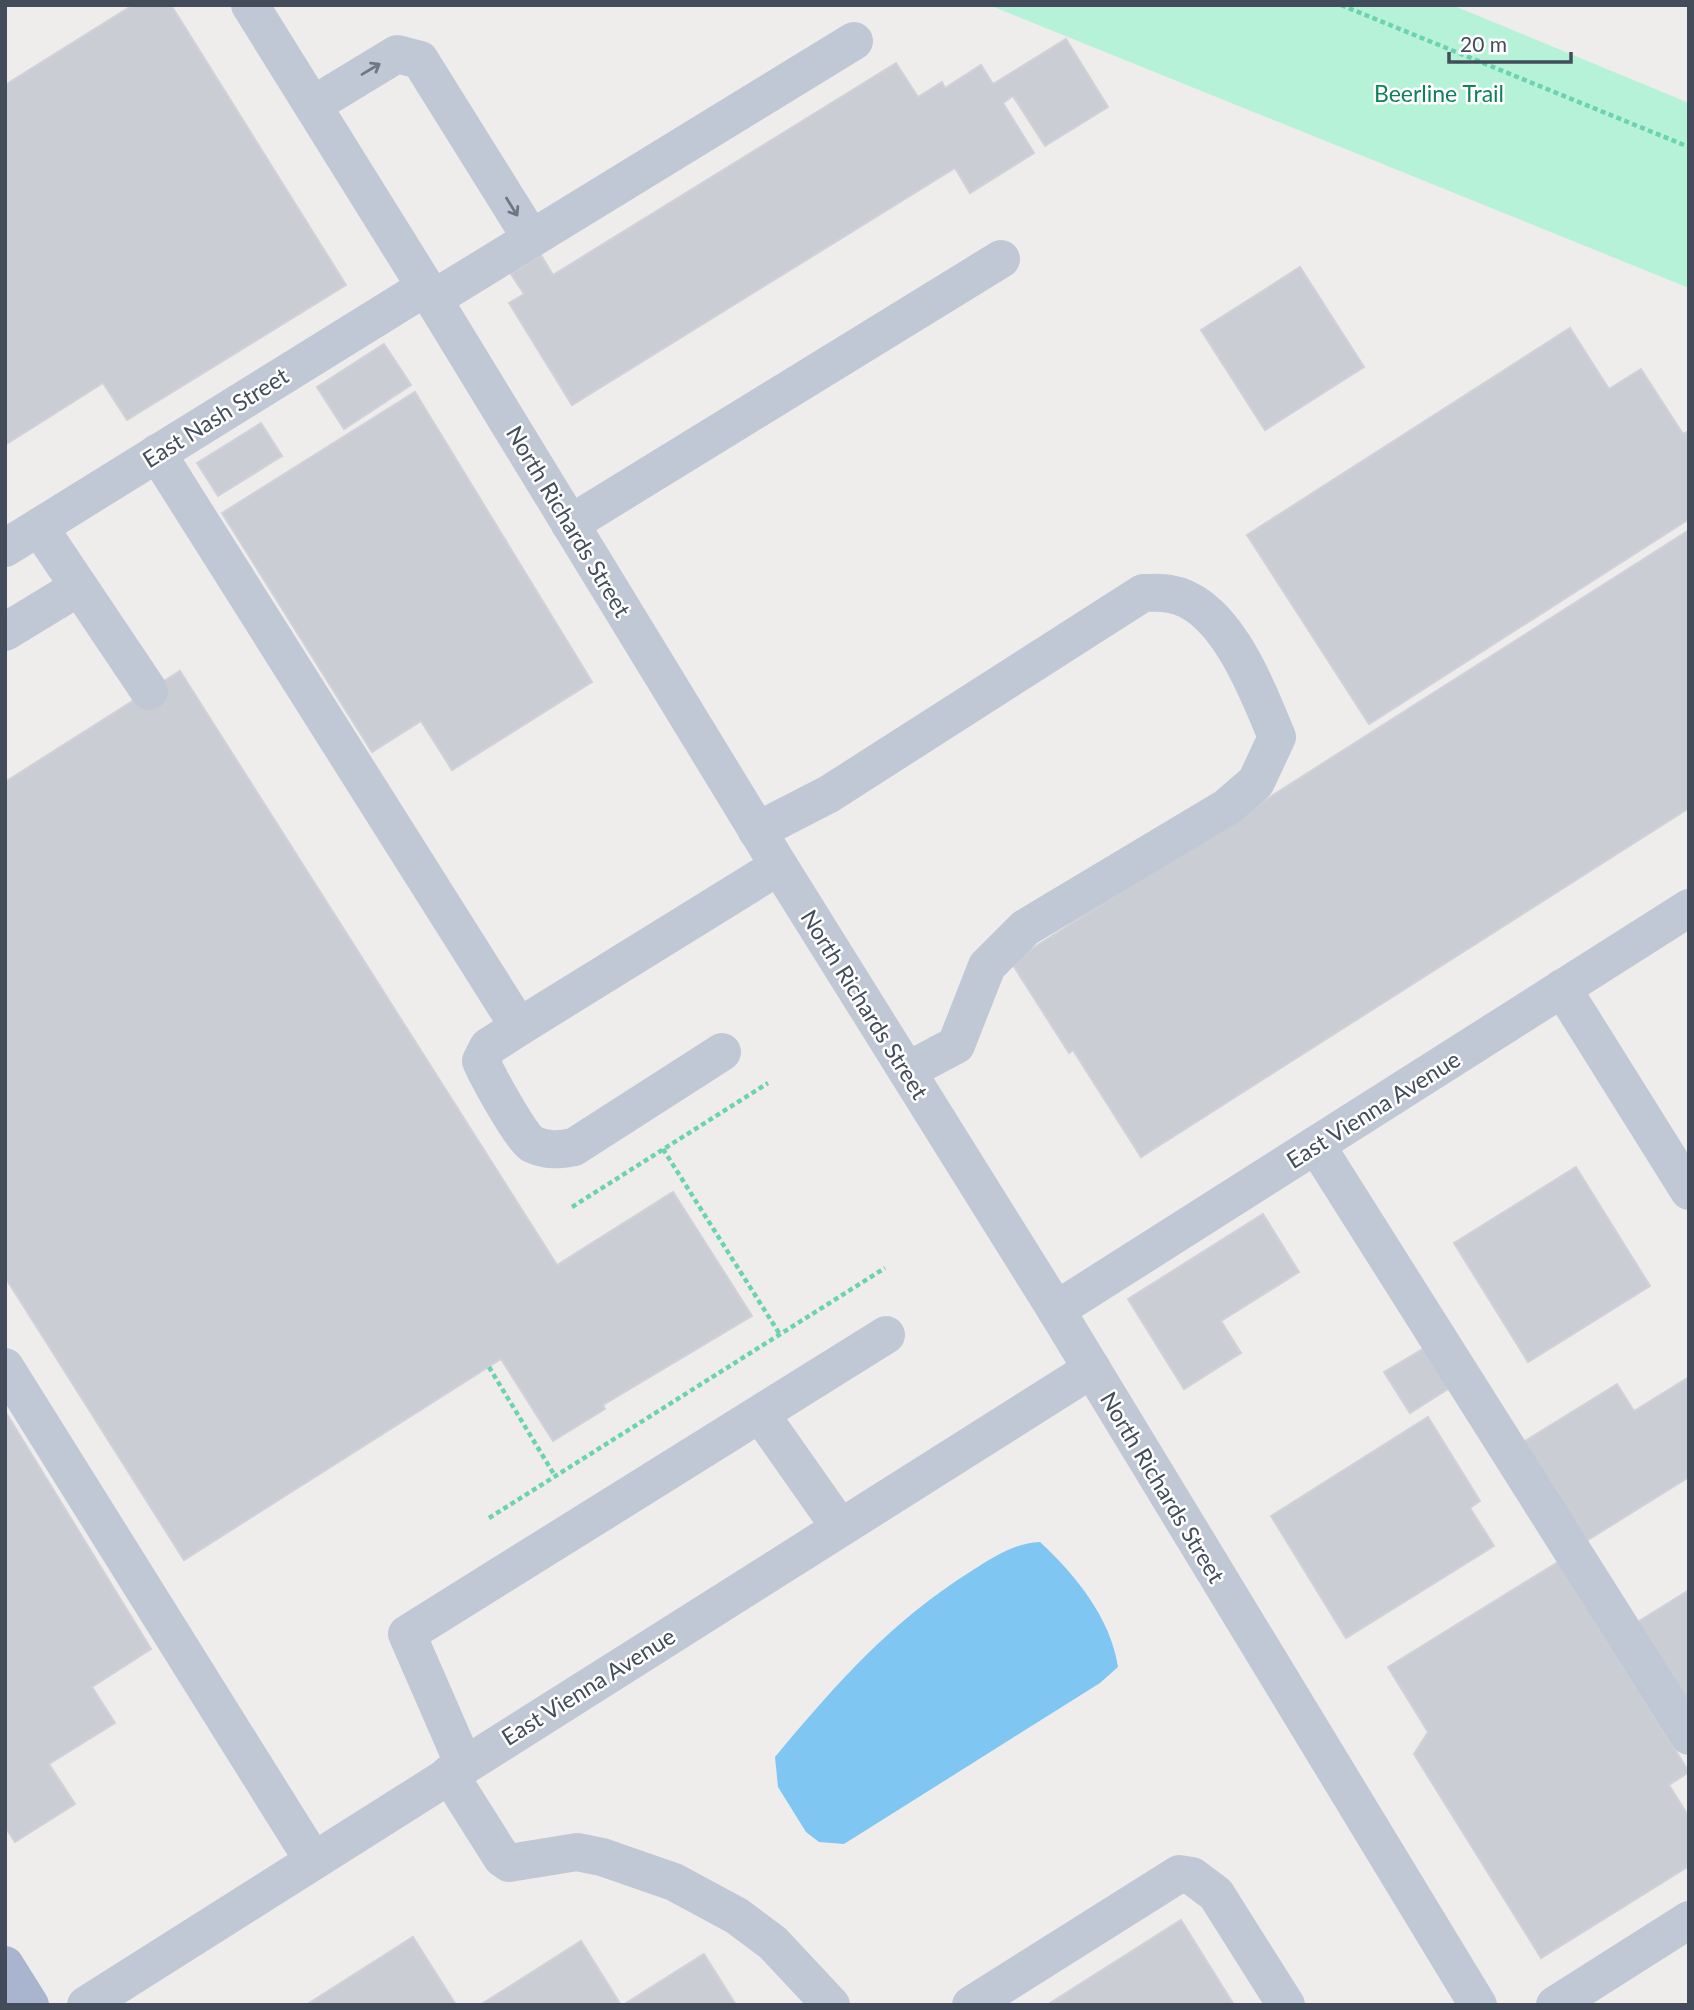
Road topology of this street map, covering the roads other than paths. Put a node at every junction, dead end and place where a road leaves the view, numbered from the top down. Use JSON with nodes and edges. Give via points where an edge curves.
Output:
{"nodes":[{"id":1,"x":250,"y":5,"type":"edge"},
{"id":2,"x":854,"y":41,"type":"dead end"},
{"id":3,"x":313,"y":105,"type":"junction"},
{"id":4,"x":531,"y":238,"type":"junction"},
{"id":5,"x":1000,"y":259,"type":"dead end"},
{"id":6,"x":429,"y":293,"type":"junction"},
{"id":7,"x":157,"y":453,"type":"junction"},
{"id":8,"x":570,"y":524,"type":"junction"},
{"id":9,"x":39,"y":527,"type":"junction"},
{"id":10,"x":5,"y":548,"type":"edge"},
{"id":11,"x":79,"y":587,"type":"junction"},
{"id":12,"x":5,"y":632,"type":"edge"},
{"id":13,"x":149,"y":691,"type":"dead end"},
{"id":14,"x":757,"y":831,"type":"junction"},
{"id":15,"x":779,"y":866,"type":"junction"},
{"id":16,"x":1689,"y":908,"type":"edge"},
{"id":17,"x":1562,"y":988,"type":"junction"},
{"id":18,"x":519,"y":1027,"type":"junction"},
{"id":19,"x":722,"y":1052,"type":"dead end"},
{"id":20,"x":907,"y":1071,"type":"junction"},
{"id":21,"x":1316,"y":1145,"type":"junction"},
{"id":22,"x":1689,"y":1191,"type":"edge"},
{"id":23,"x":1056,"y":1310,"type":"junction"},
{"id":24,"x":886,"y":1335,"type":"dead end"},
{"id":25,"x":5,"y":1367,"type":"edge"},
{"id":26,"x":1092,"y":1369,"type":"junction"},
{"id":27,"x":761,"y":1415,"type":"junction"},
{"id":28,"x":839,"y":1526,"type":"junction"},
{"id":29,"x":1689,"y":1736,"type":"edge"},
{"id":30,"x":456,"y":1770,"type":"junction"},
{"id":31,"x":313,"y":1860,"type":"junction"},
{"id":32,"x":1689,"y":1920,"type":"edge"},
{"id":33,"x":5,"y":1965,"type":"edge"},
{"id":34,"x":30,"y":2005,"type":"edge"},
{"id":35,"x":86,"y":2005,"type":"edge"},
{"id":36,"x":831,"y":2005,"type":"edge"},
{"id":37,"x":971,"y":2005,"type":"edge"},
{"id":38,"x":1286,"y":2005,"type":"edge"},
{"id":39,"x":1478,"y":2005,"type":"edge"},
{"id":40,"x":1555,"y":2005,"type":"edge"}],
"edges":[{"from":1,"to":3,"type":"street","name":"North Richards Street"},
{"from":2,"to":4,"type":"street","name":"East Nash Street"},
{"from":3,"to":4,"type":"street","one_way":true,"via":[[397,54],[420,60]]},
{"from":3,"to":6,"type":"street","name":"North Richards Street"},
{"from":4,"to":6,"type":"street","name":"East Nash Street"},
{"from":5,"to":8,"type":"street"},
{"from":6,"to":7,"type":"street","name":"East Nash Street"},
{"from":6,"to":8,"type":"street","name":"North Richards Street"},
{"from":7,"to":9,"type":"street","name":"East Nash Street"},
{"from":7,"to":18,"type":"street"},
{"from":8,"to":14,"type":"street","name":"North Richards Street"},
{"from":9,"to":10,"type":"street","name":"East Nash Street"},
{"from":9,"to":11,"type":"street"},
{"from":11,"to":12,"type":"street"},
{"from":11,"to":13,"type":"street"},
{"from":14,"to":15,"type":"street","name":"North Richards Street"},
{"from":14,"to":20,"type":"street","via":[[828,794],[1143,593],[1173,594],[1208,612],[1250,671],[1277,737],[1255,782],[1227,807],[1025,928],[987,966],[956,1045]]},
{"from":15,"to":18,"type":"street"},
{"from":15,"to":20,"type":"street","name":"North Richards Street"},
{"from":16,"to":17,"type":"street","name":"East Vienna Avenue"},
{"from":17,"to":21,"type":"street","name":"East Vienna Avenue"},
{"from":17,"to":22,"type":"street"},
{"from":18,"to":19,"type":"street","via":[[488,1047],[481,1061],[529,1143],[553,1151],[574,1147]]},
{"from":20,"to":23,"type":"street","name":"North Richards Street"},
{"from":21,"to":23,"type":"street","name":"East Vienna Avenue"},
{"from":21,"to":29,"type":"street"},
{"from":23,"to":26,"type":"street","name":"North Richards Street"},
{"from":24,"to":27,"type":"street"},
{"from":25,"to":31,"type":"street"},
{"from":26,"to":28,"type":"street","name":"East Vienna Avenue"},
{"from":26,"to":39,"type":"street","name":"North Richards Street"},
{"from":27,"to":28,"type":"street"},
{"from":27,"to":30,"type":"street","via":[[407,1634]]},
{"from":28,"to":30,"type":"street","name":"East Vienna Avenue"},
{"from":30,"to":31,"type":"street","name":"East Vienna Avenue"},
{"from":30,"to":36,"type":"street","via":[[502,1858],[509,1863],[577,1852],[674,1882],[737,1916],[773,1943]]},
{"from":31,"to":35,"type":"street","name":"East Vienna Avenue"},
{"from":32,"to":40,"type":"street"},
{"from":33,"to":34,"type":"main road"},
{"from":37,"to":38,"type":"street","via":[[1179,1874],[1192,1876],[1216,1894]]}]}
